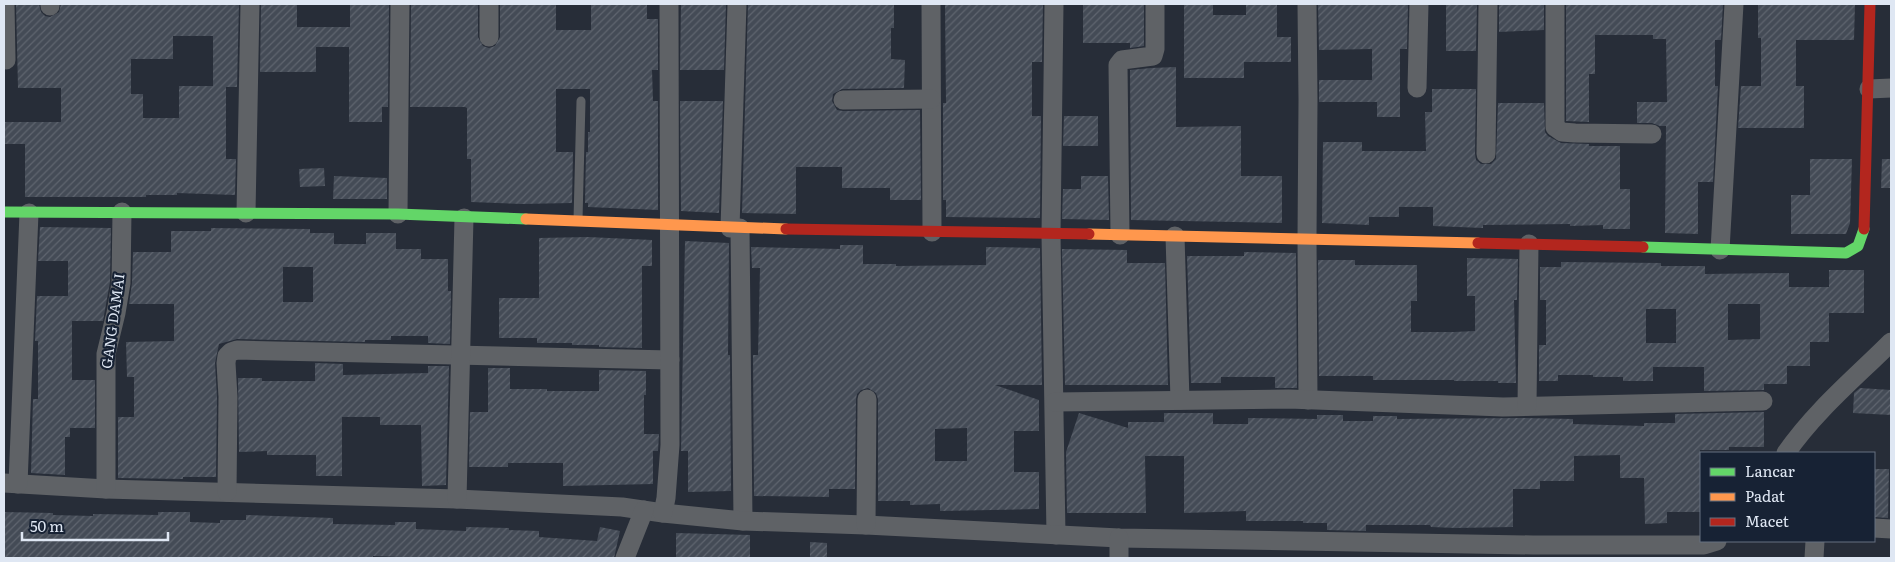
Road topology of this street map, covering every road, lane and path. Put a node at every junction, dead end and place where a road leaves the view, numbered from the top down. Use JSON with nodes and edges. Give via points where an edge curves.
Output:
{"nodes":[{"id":1,"x":5,"y":4,"type":"edge"},
{"id":2,"x":250,"y":4,"type":"edge"},
{"id":3,"x":400,"y":4,"type":"edge"},
{"id":4,"x":489,"y":4,"type":"edge"},
{"id":5,"x":670,"y":4,"type":"edge"},
{"id":6,"x":737,"y":4,"type":"edge"},
{"id":7,"x":931,"y":4,"type":"edge"},
{"id":8,"x":1054,"y":4,"type":"edge"},
{"id":9,"x":1155,"y":4,"type":"edge"},
{"id":10,"x":1307,"y":4,"type":"edge"},
{"id":11,"x":1419,"y":4,"type":"edge"},
{"id":12,"x":1488,"y":4,"type":"edge"},
{"id":13,"x":1555,"y":4,"type":"edge"},
{"id":14,"x":1734,"y":4,"type":"edge"},
{"id":15,"x":1870,"y":4,"type":"edge"},
{"id":16,"x":489,"y":37,"type":"dead end"},
{"id":17,"x":6,"y":60,"type":"dead end"},
{"id":18,"x":1418,"y":88,"type":"dead end"},
{"id":19,"x":1891,"y":88,"type":"edge"},
{"id":20,"x":1869,"y":89,"type":"junction"},
{"id":21,"x":931,"y":99,"type":"junction"},
{"id":22,"x":581,"y":100,"type":"dead end"},
{"id":23,"x":844,"y":100,"type":"dead end"},
{"id":24,"x":1652,"y":134,"type":"dead end"},
{"id":25,"x":1486,"y":154,"type":"dead end"},
{"id":26,"x":4,"y":212,"type":"edge"},
{"id":27,"x":122,"y":212,"type":"junction"},
{"id":28,"x":29,"y":213,"type":"junction"},
{"id":29,"x":246,"y":213,"type":"junction"},
{"id":30,"x":398,"y":214,"type":"junction"},
{"id":31,"x":464,"y":218,"type":"junction"},
{"id":32,"x":578,"y":222,"type":"junction"},
{"id":33,"x":668,"y":226,"type":"junction"},
{"id":34,"x":735,"y":228,"type":"junction"},
{"id":35,"x":932,"y":232,"type":"junction"},
{"id":36,"x":1051,"y":234,"type":"junction"},
{"id":37,"x":1120,"y":235,"type":"junction"},
{"id":38,"x":1175,"y":236,"type":"junction"},
{"id":39,"x":1306,"y":238,"type":"junction"},
{"id":40,"x":1529,"y":244,"type":"junction"},
{"id":41,"x":1720,"y":250,"type":"junction"},
{"id":42,"x":1891,"y":342,"type":"edge"},
{"id":43,"x":461,"y":354,"type":"junction"},
{"id":44,"x":670,"y":360,"type":"junction"},
{"id":45,"x":867,"y":399,"type":"dead end"},
{"id":46,"x":1180,"y":400,"type":"junction"},
{"id":47,"x":1308,"y":400,"type":"junction"},
{"id":48,"x":1763,"y":401,"type":"dead end"},
{"id":49,"x":1055,"y":402,"type":"junction"},
{"id":50,"x":1527,"y":406,"type":"junction"},
{"id":51,"x":1787,"y":452,"type":"edge"},
{"id":52,"x":11,"y":484,"type":"edge"},
{"id":53,"x":106,"y":489,"type":"junction"},
{"id":54,"x":227,"y":492,"type":"junction"},
{"id":55,"x":457,"y":499,"type":"junction"},
{"id":56,"x":644,"y":510,"type":"junction"},
{"id":57,"x":663,"y":513,"type":"junction"},
{"id":58,"x":743,"y":521,"type":"junction"},
{"id":59,"x":866,"y":525,"type":"junction"},
{"id":60,"x":1875,"y":528,"type":"edge"},
{"id":61,"x":1891,"y":529,"type":"edge"},
{"id":62,"x":1056,"y":535,"type":"junction"},
{"id":63,"x":1119,"y":538,"type":"junction"},
{"id":64,"x":1714,"y":542,"type":"edge"},
{"id":65,"x":1815,"y":542,"type":"edge"},
{"id":66,"x":1538,"y":552,"type":"edge"},
{"id":67,"x":625,"y":558,"type":"edge"},
{"id":68,"x":1120,"y":558,"type":"edge"},
{"id":69,"x":1814,"y":558,"type":"edge"}],
"edges":[{"from":1,"to":17,"type":"street"},
{"from":2,"to":29,"type":"street"},
{"from":3,"to":30,"type":"street"},
{"from":4,"to":16,"type":"street"},
{"from":5,"to":33,"type":"street"},
{"from":6,"to":34,"type":"street"},
{"from":7,"to":21,"type":"street"},
{"from":8,"to":36,"type":"street"},
{"from":9,"to":37,"type":"street","via":[[1155,49],[1152,56],[1122,60],[1118,64]]},
{"from":10,"to":39,"type":"street"},
{"from":11,"to":18,"type":"street"},
{"from":12,"to":25,"type":"street"},
{"from":13,"to":24,"type":"street","via":[[1554,122],[1557,130]]},
{"from":14,"to":41,"type":"street"},
{"from":15,"to":20,"type":"street"},
{"from":19,"to":20,"type":"street"},
{"from":20,"to":41,"type":"street","via":[[1865,226],[1858,246],[1846,253]]},
{"from":21,"to":23,"type":"street"},
{"from":21,"to":35,"type":"street"},
{"from":22,"to":32,"type":"lane"},
{"from":26,"to":28,"type":"street"},
{"from":27,"to":28,"type":"street"},
{"from":27,"to":29,"type":"street"},
{"from":27,"to":53,"type":"street","name":"GANG DAMAI","via":[[121,283],[106,354]]},
{"from":28,"to":52,"type":"street"},
{"from":29,"to":30,"type":"street"},
{"from":30,"to":31,"type":"street"},
{"from":31,"to":32,"type":"street"},
{"from":31,"to":43,"type":"street"},
{"from":32,"to":33,"type":"street"},
{"from":33,"to":34,"type":"street"},
{"from":33,"to":44,"type":"street"},
{"from":34,"to":35,"type":"street"},
{"from":34,"to":58,"type":"street"},
{"from":35,"to":36,"type":"street"},
{"from":36,"to":37,"type":"street"},
{"from":36,"to":49,"type":"street"},
{"from":37,"to":38,"type":"street"},
{"from":38,"to":39,"type":"street"},
{"from":38,"to":46,"type":"street"},
{"from":39,"to":40,"type":"street"},
{"from":39,"to":47,"type":"street"},
{"from":40,"to":41,"type":"street"},
{"from":40,"to":50,"type":"street"},
{"from":42,"to":51,"type":"street","via":[[1822,408]]},
{"from":43,"to":44,"type":"street"},
{"from":43,"to":54,"type":"street","via":[[231,352],[226,363]]},
{"from":43,"to":55,"type":"street"},
{"from":44,"to":57,"type":"street","via":[[670,445]]},
{"from":45,"to":59,"type":"street"},
{"from":46,"to":47,"type":"street"},
{"from":46,"to":49,"type":"street"},
{"from":47,"to":50,"type":"street"},
{"from":48,"to":50,"type":"street"},
{"from":49,"to":62,"type":"street"},
{"from":52,"to":53,"type":"street"},
{"from":53,"to":54,"type":"street"},
{"from":54,"to":55,"type":"street"},
{"from":55,"to":56,"type":"street"},
{"from":56,"to":57,"type":"street"},
{"from":56,"to":67,"type":"street"},
{"from":57,"to":58,"type":"street"},
{"from":58,"to":59,"type":"street"},
{"from":59,"to":62,"type":"street"},
{"from":60,"to":61,"type":"street"},
{"from":62,"to":63,"type":"street"},
{"from":63,"to":66,"type":"street"},
{"from":63,"to":68,"type":"street"},
{"from":64,"to":66,"type":"street","via":[[1704,546]]},
{"from":65,"to":69,"type":"street"}]}
